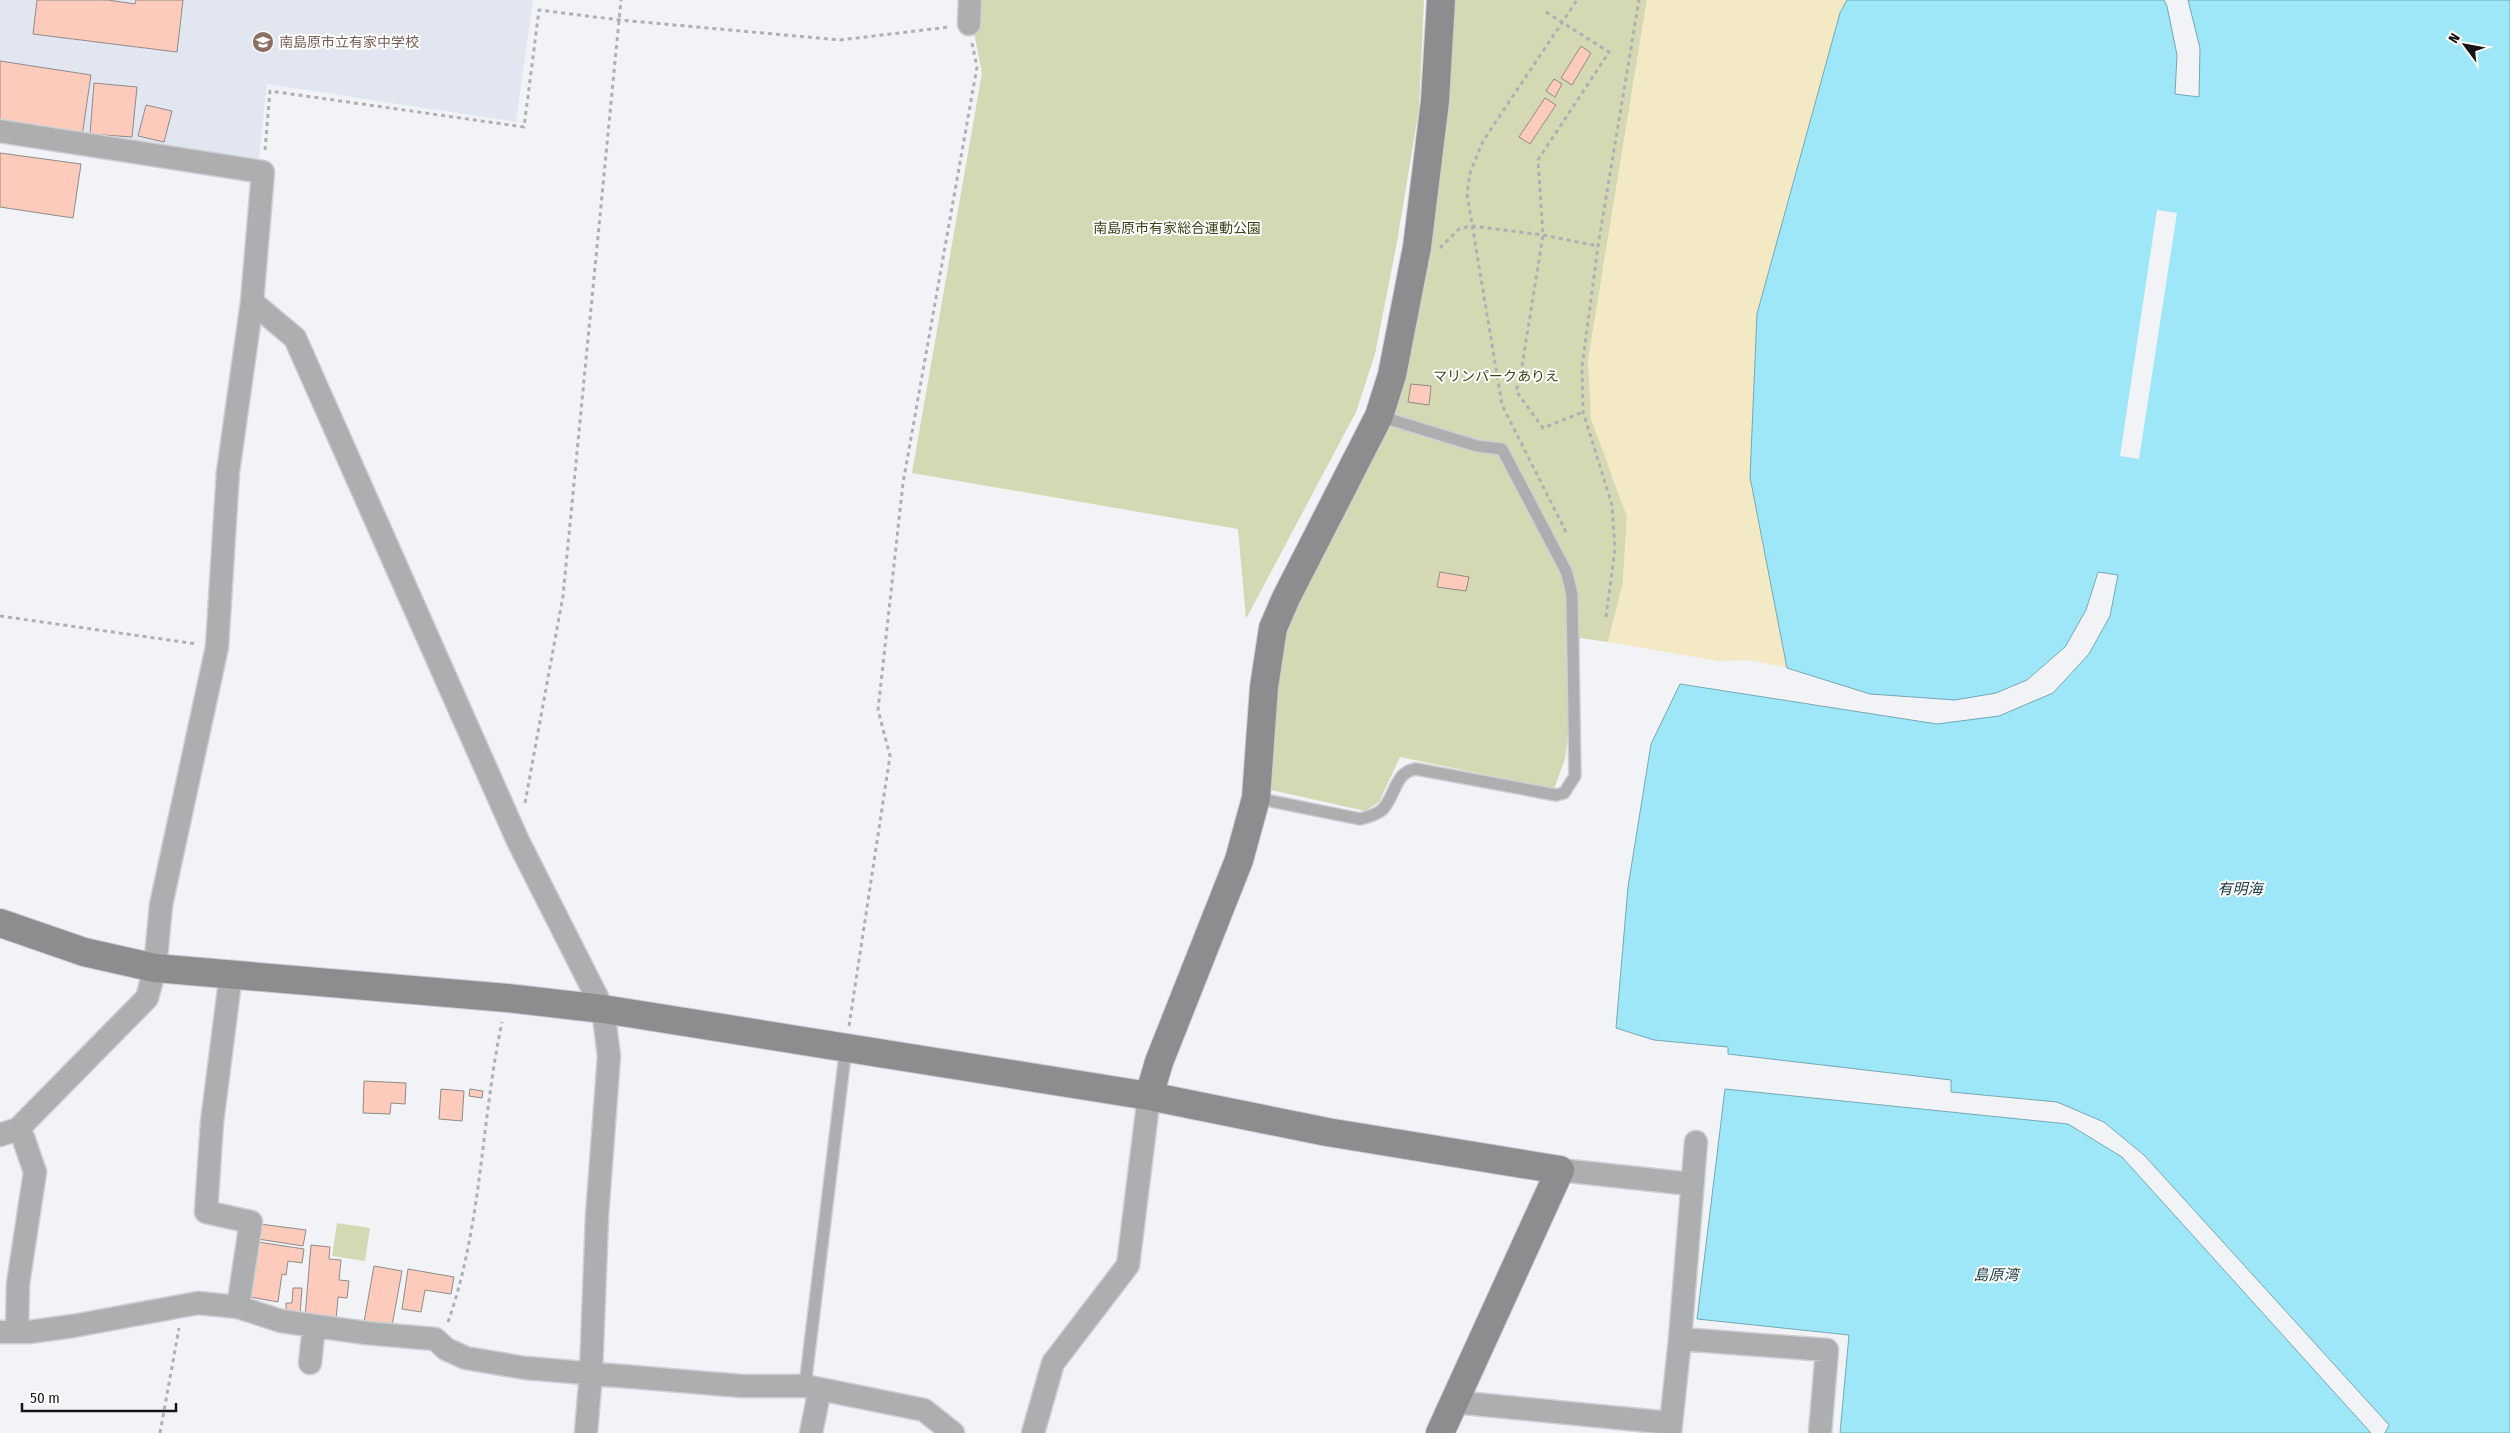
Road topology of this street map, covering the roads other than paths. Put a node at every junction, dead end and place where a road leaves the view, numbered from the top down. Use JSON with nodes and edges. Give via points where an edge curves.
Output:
{"nodes":[{"id":1,"x":970,"y":0,"type":"edge"},
{"id":2,"x":1441,"y":0,"type":"edge"},
{"id":3,"x":969,"y":24,"type":"road end"},
{"id":4,"x":0,"y":131,"type":"edge"},
{"id":5,"x":252,"y":302,"type":"junction"},
{"id":6,"x":1379,"y":416,"type":"junction"},
{"id":7,"x":1256,"y":798,"type":"junction"},
{"id":8,"x":0,"y":923,"type":"edge"},
{"id":9,"x":155,"y":968,"type":"junction"},
{"id":10,"x":231,"y":974,"type":"junction"},
{"id":11,"x":603,"y":1009,"type":"junction"},
{"id":12,"x":846,"y":1047,"type":"junction"},
{"id":13,"x":1149,"y":1096,"type":"junction"},
{"id":14,"x":9,"y":1132,"type":"edge"},
{"id":15,"x":1696,"y":1142,"type":"dead end"},
{"id":16,"x":1560,"y":1170,"type":"junction"},
{"id":17,"x":1691,"y":1184,"type":"junction"},
{"id":18,"x":238,"y":1307,"type":"junction"},
{"id":19,"x":314,"y":1326,"type":"junction"},
{"id":20,"x":9,"y":1332,"type":"edge"},
{"id":21,"x":1680,"y":1339,"type":"junction"},
{"id":22,"x":310,"y":1364,"type":"dead end"},
{"id":23,"x":591,"y":1373,"type":"junction"},
{"id":24,"x":812,"y":1387,"type":"junction"},
{"id":25,"x":1454,"y":1402,"type":"junction"},
{"id":26,"x":1670,"y":1428,"type":"edge"},
{"id":27,"x":586,"y":1433,"type":"edge"},
{"id":28,"x":812,"y":1433,"type":"edge"},
{"id":29,"x":954,"y":1433,"type":"edge"},
{"id":30,"x":1033,"y":1433,"type":"edge"},
{"id":31,"x":1440,"y":1433,"type":"edge"},
{"id":32,"x":1820,"y":1433,"type":"edge"}],
"edges":[{"from":1,"to":3,"type":"street"},
{"from":2,"to":6,"type":"street","via":[[1435,101],[1417,247],[1392,375]]},
{"from":4,"to":5,"type":"street","via":[[263,172]]},
{"from":5,"to":9,"type":"street","via":[[228,472],[217,647],[161,905]]},
{"from":5,"to":11,"type":"street","via":[[295,338],[518,841]]},
{"from":6,"to":7,"type":"street","via":[[1273,628],[1264,686]]},
{"from":6,"to":7,"type":"lane","via":[[1477,446],[1502,449],[1567,573],[1572,595],[1575,776],[1564,793],[1556,795],[1407,770],[1383,809],[1360,819]]},
{"from":7,"to":13,"type":"street","via":[[1239,860],[1158,1062]]},
{"from":8,"to":9,"type":"street","via":[[84,952]]},
{"from":9,"to":10,"type":"street"},
{"from":9,"to":14,"type":"street","via":[[147,998]]},
{"from":10,"to":11,"type":"street"},
{"from":10,"to":18,"type":"street","via":[[212,1122],[206,1212],[251,1222]]},
{"from":11,"to":12,"type":"street"},
{"from":11,"to":23,"type":"street","via":[[609,1056],[597,1216]]},
{"from":12,"to":13,"type":"street"},
{"from":12,"to":24,"type":"lane"},
{"from":13,"to":16,"type":"street","via":[[1327,1132]]},
{"from":13,"to":30,"type":"street","via":[[1128,1265],[1053,1363]]},
{"from":14,"to":20,"type":"street","via":[[23,1137],[35,1172]]},
{"from":15,"to":17,"type":"street"},
{"from":16,"to":17,"type":"street"},
{"from":16,"to":25,"type":"street"},
{"from":17,"to":21,"type":"street"},
{"from":18,"to":19,"type":"street","via":[[281,1321]]},
{"from":18,"to":20,"type":"street","via":[[198,1303],[73,1326]]},
{"from":19,"to":22,"type":"street"},
{"from":19,"to":23,"type":"street","via":[[435,1339],[446,1349],[466,1358],[525,1368]]},
{"from":21,"to":26,"type":"street"},
{"from":21,"to":32,"type":"street","via":[[1827,1350]]},
{"from":23,"to":24,"type":"street","via":[[741,1386]]},
{"from":23,"to":27,"type":"street"},
{"from":24,"to":28,"type":"street"},
{"from":24,"to":29,"type":"street","via":[[924,1410]]},
{"from":25,"to":26,"type":"street"},
{"from":25,"to":31,"type":"street"}]}
